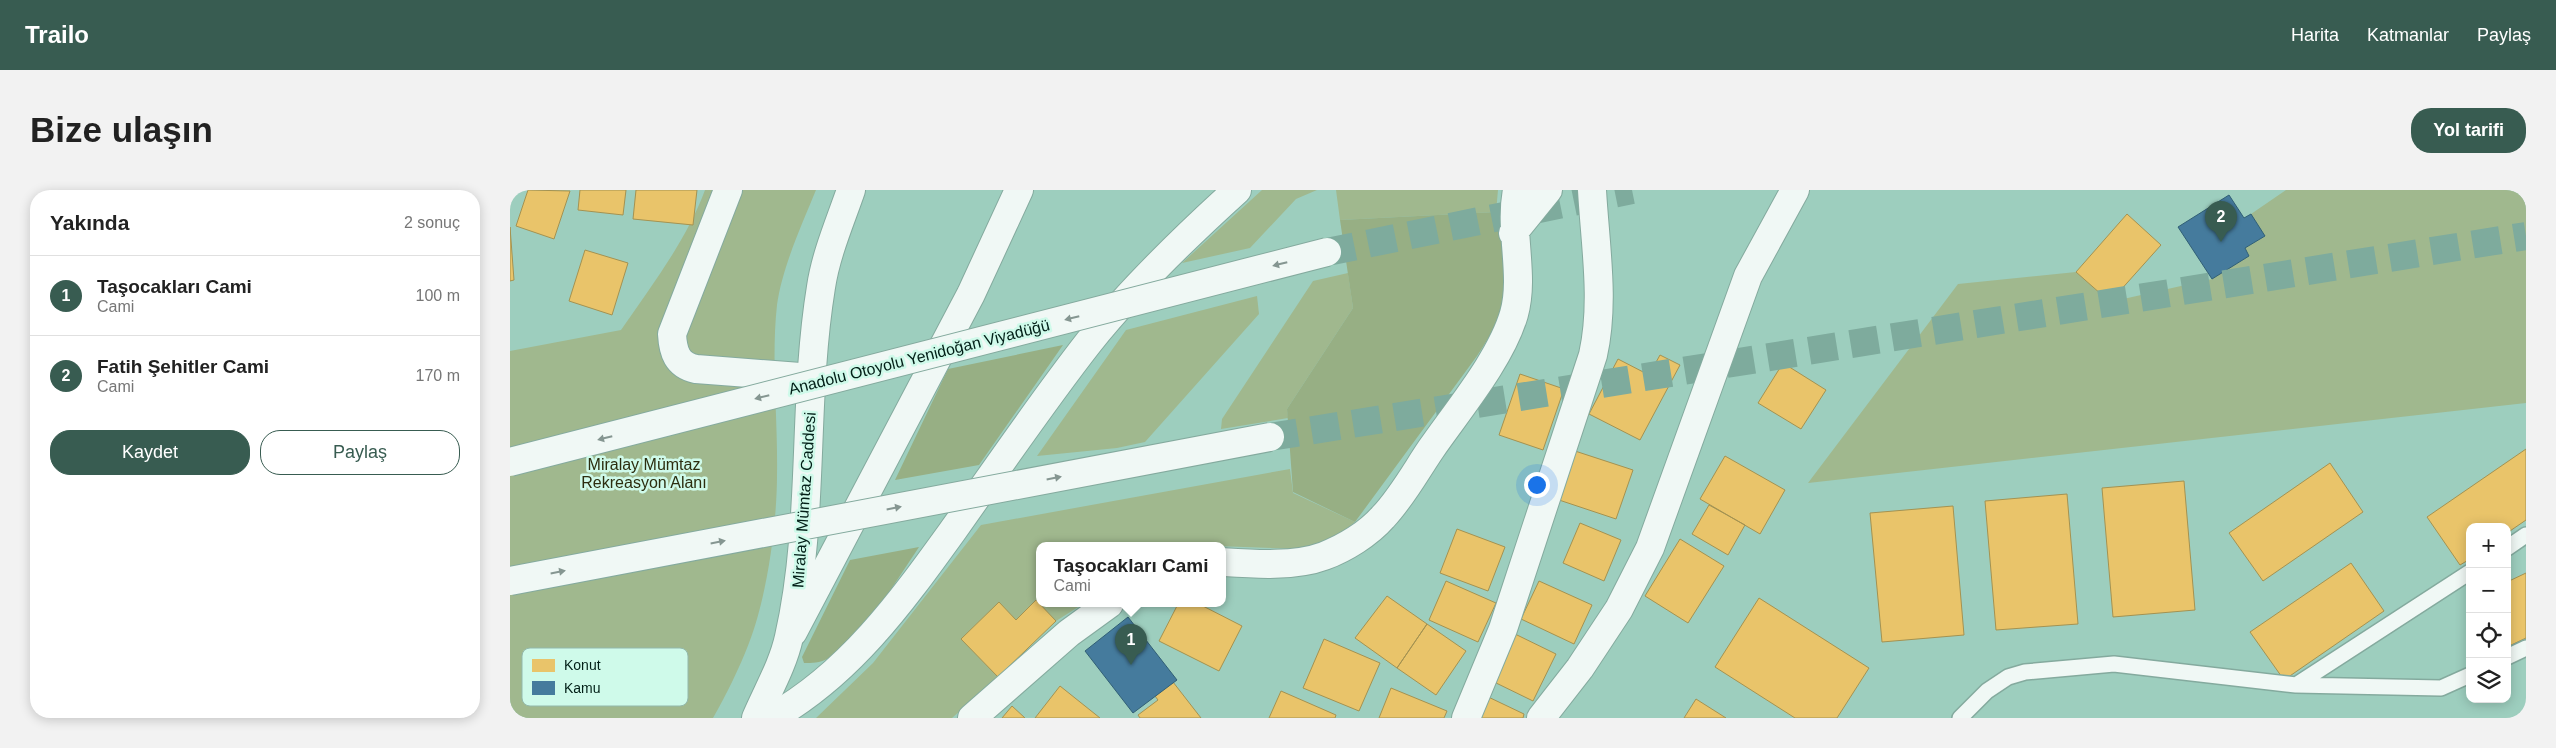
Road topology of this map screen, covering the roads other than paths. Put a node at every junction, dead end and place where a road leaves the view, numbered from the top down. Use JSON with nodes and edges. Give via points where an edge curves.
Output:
{"nodes":[{"id":1,"x":728,"y":190,"type":"edge"},
{"id":2,"x":851,"y":190,"type":"edge"},
{"id":3,"x":1019,"y":190,"type":"edge"},
{"id":4,"x":1237,"y":190,"type":"edge"},
{"id":5,"x":1517,"y":190,"type":"edge"},
{"id":6,"x":1548,"y":190,"type":"edge"},
{"id":7,"x":1592,"y":190,"type":"edge"},
{"id":8,"x":1795,"y":190,"type":"edge"},
{"id":9,"x":1513,"y":233,"type":"junction"},
{"id":10,"x":1327,"y":252,"type":"tunnel mouth"},
{"id":11,"x":813,"y":378,"type":"junction"},
{"id":12,"x":1270,"y":437,"type":"tunnel mouth"},
{"id":13,"x":510,"y":462,"type":"edge"},
{"id":14,"x":2526,"y":535,"type":"edge"},
{"id":15,"x":2511,"y":545,"type":"edge"},
{"id":16,"x":1226,"y":562,"type":"edge"},
{"id":17,"x":2466,"y":575,"type":"edge"},
{"id":18,"x":510,"y":581,"type":"edge"},
{"id":19,"x":1106,"y":607,"type":"edge"},
{"id":20,"x":789,"y":640,"type":"junction"},
{"id":21,"x":2526,"y":648,"type":"edge"},
{"id":22,"x":2511,"y":655,"type":"edge"},
{"id":23,"x":2466,"y":677,"type":"edge"},
{"id":24,"x":2296,"y":685,"type":"junction"},
{"id":25,"x":756,"y":718,"type":"edge"},
{"id":26,"x":771,"y":718,"type":"edge"},
{"id":27,"x":972,"y":718,"type":"edge"},
{"id":28,"x":1466,"y":718,"type":"edge"},
{"id":29,"x":1541,"y":718,"type":"edge"},
{"id":30,"x":1960,"y":718,"type":"edge"}],
"edges":[{"from":1,"to":11,"type":"main road","via":[[672,334],[673,348],[686,367]]},
{"from":2,"to":11,"type":"main road","name":"Miralay Mümtaz Caddesi","via":[[821,287]]},
{"from":3,"to":20,"type":"main road","via":[[971,294]]},
{"from":4,"to":26,"type":"main road","via":[[1152,273],[1090,341],[913,587],[877,631],[832,675]]},
{"from":5,"to":9,"type":"main road"},
{"from":6,"to":9,"type":"main road"},
{"from":7,"to":28,"type":"main road","via":[[1599,308],[1593,355],[1506,619]]},
{"from":8,"to":29,"type":"main road","via":[[1748,276],[1647,555],[1619,609],[1580,668]]},
{"from":9,"to":16,"type":"main road","via":[[1518,285],[1514,313],[1505,338],[1383,517],[1355,541],[1323,556],[1280,563]]},
{"from":10,"to":13,"type":"main road","name":"Anadolu Otoyolu Yenidoğan Viyadüğü","one_way":true,"bridge":true},
{"from":11,"to":20,"type":"main road","name":"Miralay Mümtaz Caddesi","via":[[802,569]]},
{"from":18,"to":12,"type":"main road","one_way":true,"bridge":true},
{"from":14,"to":15,"type":"lane"},
{"from":17,"to":24,"type":"lane"},
{"from":19,"to":27,"type":"main road","via":[[1069,633]]},
{"from":20,"to":25,"type":"main road","name":"Miralay Mümtaz Caddesi"},
{"from":21,"to":22,"type":"lane"},
{"from":23,"to":24,"type":"lane","via":[[2441,688]]},
{"from":24,"to":30,"type":"lane","via":[[2114,664],[2026,672],[2008,677],[1987,690]]}]}
